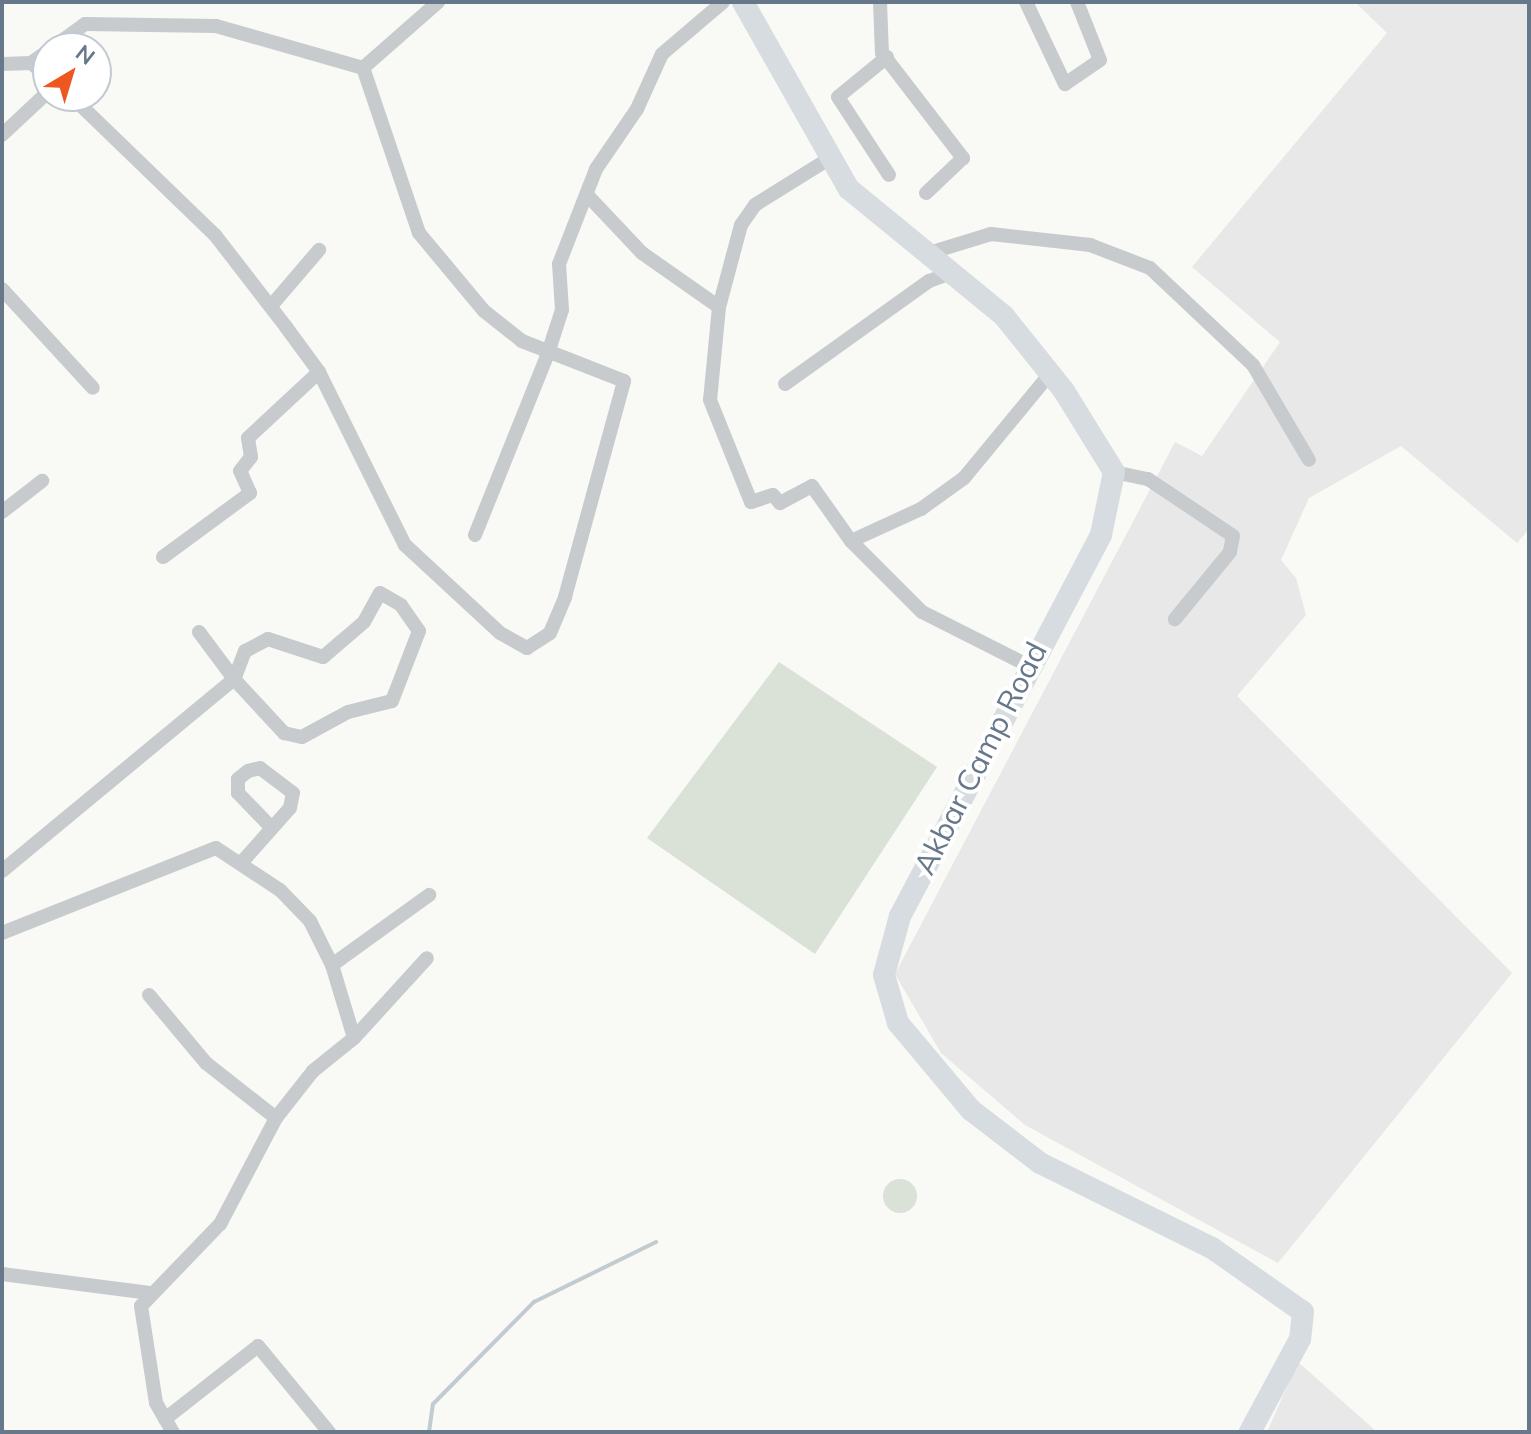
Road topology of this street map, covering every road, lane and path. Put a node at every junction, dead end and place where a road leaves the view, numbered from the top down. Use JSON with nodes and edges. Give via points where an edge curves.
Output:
{"nodes":[{"id":1,"x":438,"y":2,"type":"edge"},
{"id":2,"x":723,"y":2,"type":"edge"},
{"id":3,"x":743,"y":2,"type":"edge"},
{"id":4,"x":880,"y":2,"type":"edge"},
{"id":5,"x":1026,"y":2,"type":"edge"},
{"id":6,"x":1077,"y":2,"type":"edge"},
{"id":7,"x":74,"y":32,"type":"edge"},
{"id":8,"x":887,"y":57,"type":"junction"},
{"id":9,"x":31,"y":63,"type":"edge"},
{"id":10,"x":2,"y":64,"type":"edge"},
{"id":11,"x":363,"y":68,"type":"junction"},
{"id":12,"x":32,"y":107,"type":"edge"},
{"id":13,"x":88,"y":112,"type":"edge"},
{"id":14,"x":2,"y":135,"type":"edge"},
{"id":15,"x":827,"y":160,"type":"junction"},
{"id":16,"x":889,"y":175,"type":"dead end"},
{"id":17,"x":926,"y":193,"type":"dead end"},
{"id":18,"x":590,"y":198,"type":"junction"},
{"id":19,"x":319,"y":250,"type":"dead end"},
{"id":20,"x":926,"y":254,"type":"junction"},
{"id":21,"x":951,"y":273,"type":"junction"},
{"id":22,"x":2,"y":289,"type":"edge"},
{"id":23,"x":271,"y":306,"type":"junction"},
{"id":24,"x":719,"y":307,"type":"junction"},
{"id":25,"x":548,"y":353,"type":"junction"},
{"id":26,"x":319,"y":372,"type":"junction"},
{"id":27,"x":1049,"y":375,"type":"junction"},
{"id":28,"x":785,"y":384,"type":"dead end"},
{"id":29,"x":93,"y":388,"type":"dead end"},
{"id":30,"x":1309,"y":460,"type":"dead end"},
{"id":31,"x":1114,"y":472,"type":"junction"},
{"id":32,"x":42,"y":481,"type":"dead end"},
{"id":33,"x":2,"y":512,"type":"edge"},
{"id":34,"x":475,"y":535,"type":"dead end"},
{"id":35,"x":851,"y":541,"type":"junction"},
{"id":36,"x":163,"y":557,"type":"dead end"},
{"id":37,"x":1175,"y":619,"type":"dead end"},
{"id":38,"x":199,"y":632,"type":"dead end"},
{"id":39,"x":1027,"y":665,"type":"junction"},
{"id":40,"x":234,"y":679,"type":"junction"},
{"id":41,"x":269,"y":825,"type":"dead end"},
{"id":42,"x":242,"y":862,"type":"junction"},
{"id":43,"x":2,"y":871,"type":"edge"},
{"id":44,"x":429,"y":895,"type":"dead end"},
{"id":45,"x":2,"y":933,"type":"edge"},
{"id":46,"x":427,"y":958,"type":"dead end"},
{"id":47,"x":332,"y":965,"type":"junction"},
{"id":48,"x":149,"y":995,"type":"dead end"},
{"id":49,"x":354,"y":1038,"type":"junction"},
{"id":50,"x":276,"y":1118,"type":"junction"},
{"id":51,"x":2,"y":1274,"type":"edge"},
{"id":52,"x":150,"y":1293,"type":"junction"},
{"id":53,"x":165,"y":1419,"type":"junction"},
{"id":54,"x":173,"y":1432,"type":"edge"},
{"id":55,"x":329,"y":1432,"type":"edge"},
{"id":56,"x":1250,"y":1432,"type":"edge"}],
"edges":[{"from":1,"to":11,"type":"street"},
{"from":2,"to":18,"type":"street","via":[[662,54],[637,109],[596,169]]},
{"from":3,"to":15,"type":"street"},
{"from":4,"to":8,"type":"street"},
{"from":5,"to":6,"type":"street","via":[[1065,84],[1100,60]]},
{"from":7,"to":11,"type":"street","via":[[85,24],[216,26]]},
{"from":8,"to":16,"type":"street","via":[[838,97]]},
{"from":8,"to":17,"type":"street","via":[[963,158]]},
{"from":9,"to":10,"type":"street"},
{"from":11,"to":25,"type":"street","via":[[419,233],[484,311]]},
{"from":12,"to":14,"type":"street"},
{"from":13,"to":23,"type":"street","via":[[174,193]]},
{"from":15,"to":20,"type":"street","via":[[849,189]]},
{"from":15,"to":24,"type":"street","via":[[755,205],[730,252]]},
{"from":18,"to":24,"type":"street","via":[[642,253]]},
{"from":18,"to":25,"type":"street","via":[[559,264],[562,310]]},
{"from":19,"to":23,"type":"street"},
{"from":20,"to":21,"type":"street"},
{"from":20,"to":30,"type":"street","via":[[991,234],[1090,245],[1150,268],[1253,365]]},
{"from":21,"to":27,"type":"street","via":[[1004,316]]},
{"from":21,"to":28,"type":"street","via":[[929,281]]},
{"from":22,"to":29,"type":"street"},
{"from":23,"to":26,"type":"street"},
{"from":24,"to":35,"type":"street","via":[[712,417],[751,502],[773,495],[780,503],[812,486]]},
{"from":25,"to":26,"type":"street","via":[[624,381],[565,597],[550,633],[527,648],[500,633],[405,545]]},
{"from":25,"to":34,"type":"street"},
{"from":26,"to":36,"type":"street","via":[[248,438],[251,457],[240,471],[250,493]]},
{"from":27,"to":31,"type":"street"},
{"from":27,"to":35,"type":"street","via":[[964,478],[921,509]]},
{"from":31,"to":37,"type":"street","via":[[1148,479],[1233,536],[1230,552]]},
{"from":31,"to":39,"type":"street","name":"Akbar Camp Road","via":[[1101,535]]},
{"from":32,"to":33,"type":"street"},
{"from":35,"to":39,"type":"street","via":[[922,612]]},
{"from":38,"to":40,"type":"street"},
{"from":39,"to":56,"type":"street","name":"Akbar Camp Road","via":[[900,916],[884,975],[898,1023],[971,1110],[1040,1163],[1212,1248],[1303,1312],[1300,1339]]},
{"from":40,"to":40,"type":"street","via":[[284,733],[302,737],[348,712],[392,701],[419,631],[380,593],[364,622],[323,657],[268,639],[245,651]]},
{"from":40,"to":43,"type":"street"},
{"from":41,"to":42,"type":"street"},
{"from":42,"to":45,"type":"street","via":[[216,848],[197,852]]},
{"from":42,"to":47,"type":"street","via":[[310,921]]},
{"from":44,"to":47,"type":"street"},
{"from":46,"to":49,"type":"street"},
{"from":47,"to":49,"type":"street"},
{"from":48,"to":50,"type":"street","via":[[206,1063]]},
{"from":49,"to":50,"type":"street","via":[[313,1071]]},
{"from":50,"to":52,"type":"street","via":[[220,1224]]},
{"from":51,"to":52,"type":"street"},
{"from":52,"to":53,"type":"street","via":[[139,1323]]},
{"from":53,"to":54,"type":"street"},
{"from":53,"to":55,"type":"street","via":[[258,1346]]}]}
